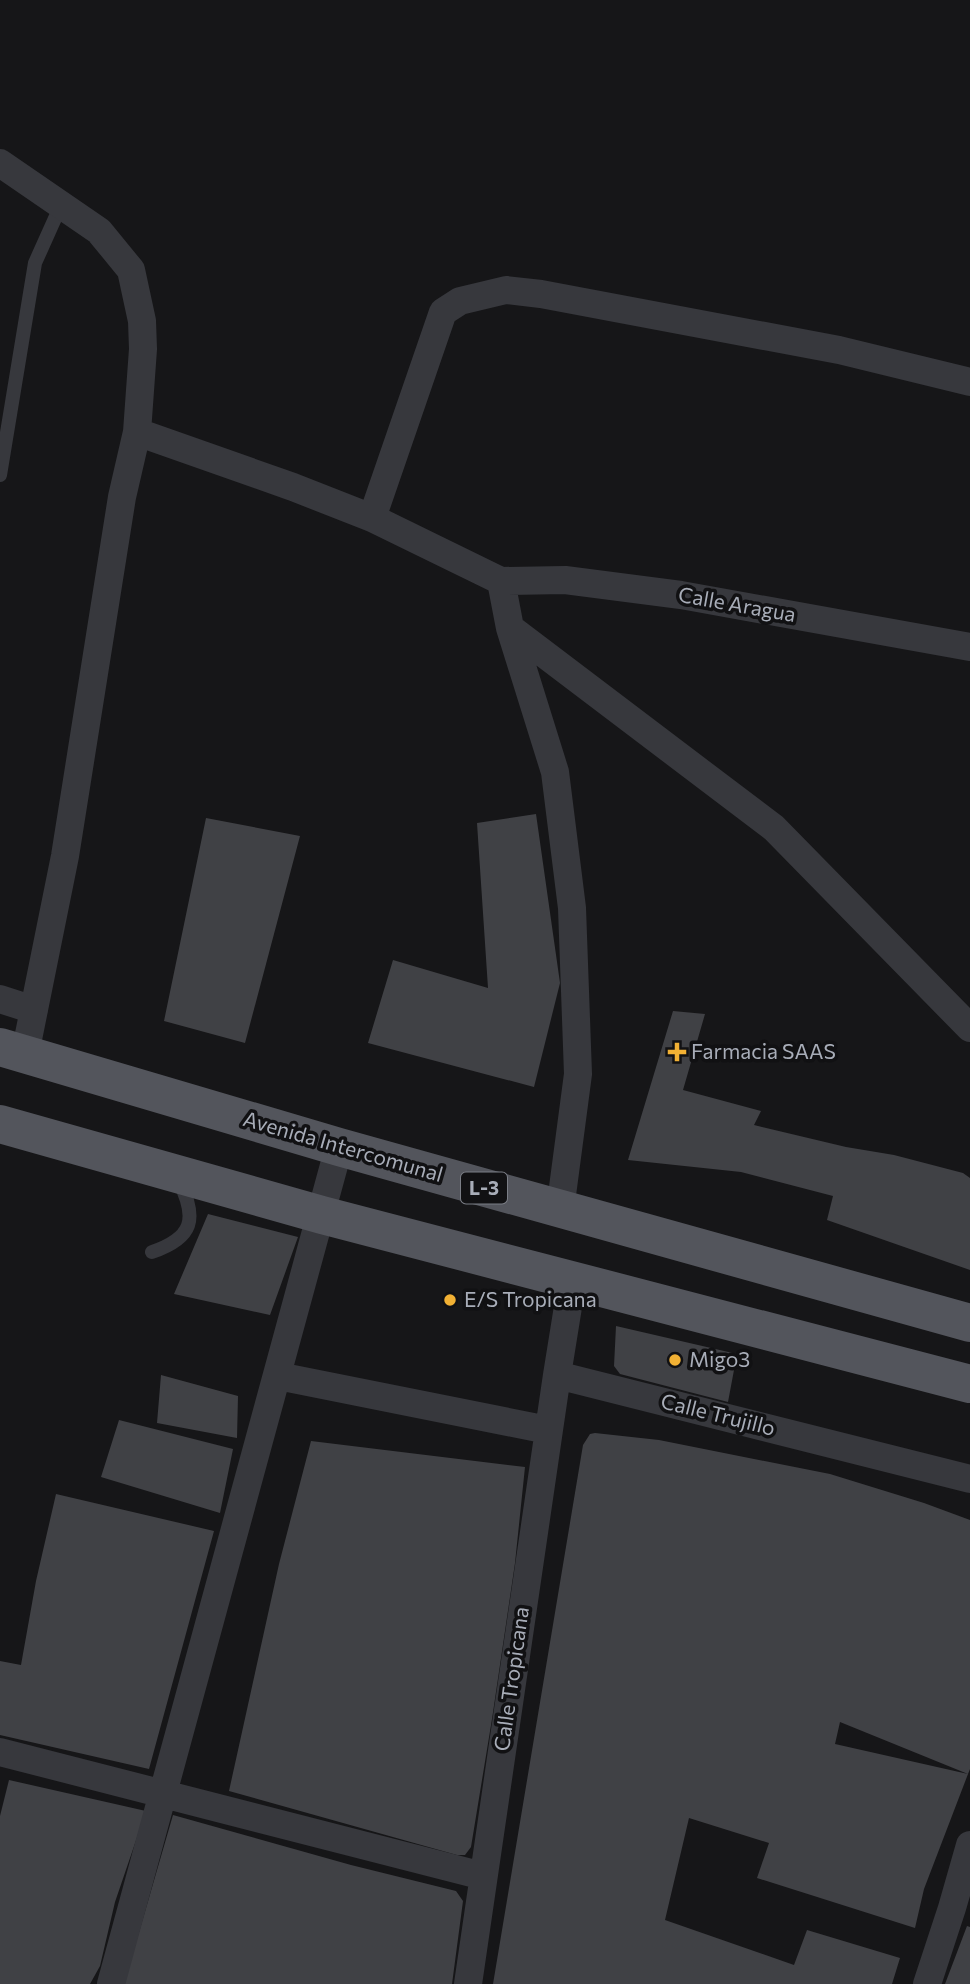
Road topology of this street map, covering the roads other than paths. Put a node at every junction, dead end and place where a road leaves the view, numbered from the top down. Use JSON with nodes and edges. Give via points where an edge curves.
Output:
{"nodes":[{"id":1,"x":0,"y":163,"type":"edge"},
{"id":2,"x":61,"y":205,"type":"junction"},
{"id":3,"x":970,"y":382,"type":"edge"},
{"id":4,"x":137,"y":432,"type":"junction"},
{"id":5,"x":0,"y":475,"type":"edge"},
{"id":6,"x":372,"y":518,"type":"junction"},
{"id":7,"x":501,"y":580,"type":"junction"},
{"id":8,"x":510,"y":628,"type":"junction"},
{"id":9,"x":970,"y":648,"type":"edge"},
{"id":10,"x":0,"y":999,"type":"edge"},
{"id":11,"x":34,"y":1010,"type":"junction"},
{"id":12,"x":970,"y":1028,"type":"edge"},
{"id":13,"x":8,"y":1057,"type":"edge"},
{"id":14,"x":0,"y":1124,"type":"edge"},
{"id":15,"x":340,"y":1147,"type":"junction"},
{"id":16,"x":175,"y":1173,"type":"junction"},
{"id":17,"x":560,"y":1210,"type":"junction"},
{"id":18,"x":322,"y":1215,"type":"junction"},
{"id":19,"x":152,"y":1252,"type":"dead end"},
{"id":20,"x":572,"y":1282,"type":"junction"},
{"id":21,"x":970,"y":1323,"type":"edge"},
{"id":22,"x":557,"y":1375,"type":"junction"},
{"id":23,"x":278,"y":1376,"type":"junction"},
{"id":24,"x":970,"y":1384,"type":"edge"},
{"id":25,"x":548,"y":1430,"type":"junction"},
{"id":26,"x":970,"y":1479,"type":"edge"},
{"id":27,"x":0,"y":1752,"type":"edge"},
{"id":28,"x":163,"y":1794,"type":"junction"},
{"id":29,"x":970,"y":1844,"type":"edge"},
{"id":30,"x":483,"y":1876,"type":"junction"},
{"id":31,"x":961,"y":1911,"type":"edge"},
{"id":32,"x":111,"y":1984,"type":"edge"},
{"id":33,"x":468,"y":1984,"type":"edge"},
{"id":34,"x":927,"y":1984,"type":"edge"}],
"edges":[{"from":1,"to":2,"type":"street"},
{"from":2,"to":4,"type":"street","via":[[99,231],[131,270],[144,349]]},
{"from":2,"to":5,"type":"lane","via":[[35,262]]},
{"from":3,"to":6,"type":"street","via":[[839,350],[506,290],[460,301],[443,312]]},
{"from":4,"to":6,"type":"street"},
{"from":4,"to":11,"type":"street","via":[[122,497],[65,856]]},
{"from":6,"to":7,"type":"street"},
{"from":7,"to":8,"type":"street"},
{"from":7,"to":9,"type":"street","name":"Calle Aragua","via":[[565,580],[681,595]]},
{"from":8,"to":12,"type":"street","via":[[775,828]]},
{"from":8,"to":17,"type":"street","via":[[555,772],[572,908],[578,1073]]},
{"from":10,"to":11,"type":"street"},
{"from":11,"to":13,"type":"street"},
{"from":13,"to":15,"type":"main road","name":"Avenida Intercomunal","number":"L-3"},
{"from":14,"to":16,"type":"main road"},
{"from":15,"to":17,"type":"main road","name":"Avenida Intercomunal","number":"L-3"},
{"from":15,"to":18,"type":"street"},
{"from":16,"to":18,"type":"main road"},
{"from":16,"to":19,"type":"lane","via":[[187,1197],[188,1227],[181,1238]]},
{"from":17,"to":21,"type":"main road","name":"Avenida Intercomunal","number":"L-3"},
{"from":18,"to":20,"type":"main road"},
{"from":18,"to":23,"type":"street"},
{"from":20,"to":22,"type":"street"},
{"from":20,"to":24,"type":"main road"},
{"from":22,"to":25,"type":"street","name":"Calle Tropicana"},
{"from":22,"to":26,"type":"street","name":"Calle Trujillo"},
{"from":23,"to":25,"type":"street"},
{"from":23,"to":28,"type":"street"},
{"from":25,"to":30,"type":"street","name":"Calle Tropicana"},
{"from":27,"to":28,"type":"street"},
{"from":28,"to":30,"type":"street"},
{"from":28,"to":32,"type":"street"},
{"from":29,"to":31,"type":"street"},
{"from":30,"to":33,"type":"street","name":"Calle Tropicana"},
{"from":31,"to":34,"type":"street"}]}
